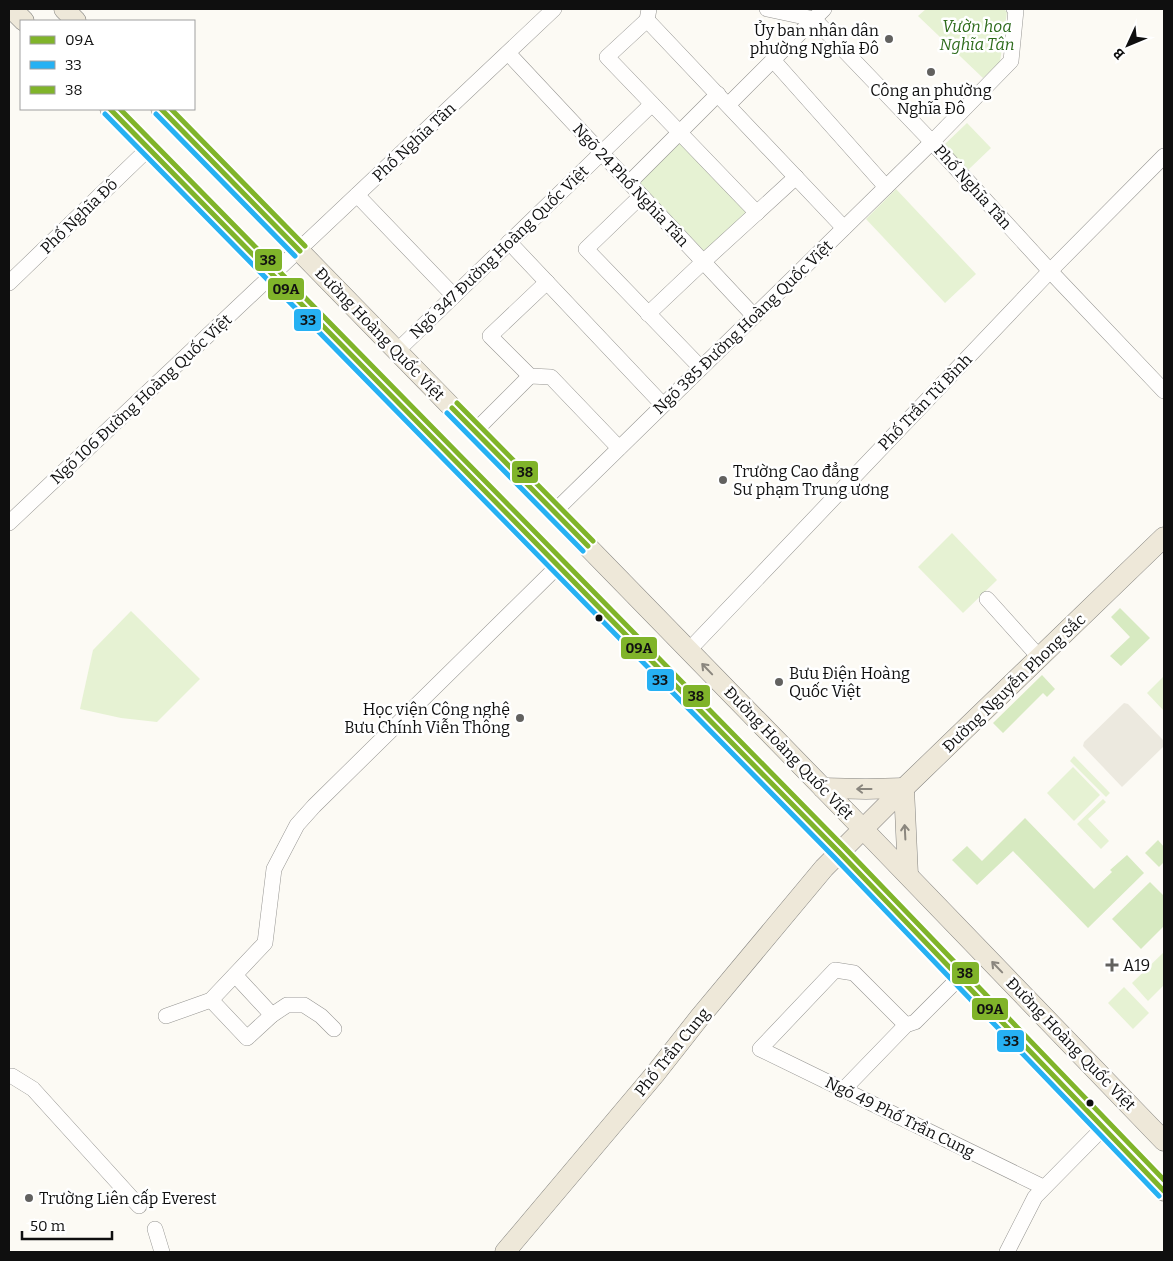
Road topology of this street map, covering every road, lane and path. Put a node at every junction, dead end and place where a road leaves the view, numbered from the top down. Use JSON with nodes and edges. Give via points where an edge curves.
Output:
{"nodes":[{"id":1,"x":12,"y":9,"type":"edge"},
{"id":2,"x":64,"y":9,"type":"edge"},
{"id":3,"x":554,"y":9,"type":"edge"},
{"id":4,"x":767,"y":9,"type":"edge"},
{"id":5,"x":1014,"y":9,"type":"edge"},
{"id":6,"x":648,"y":14,"type":"edge"},
{"id":7,"x":819,"y":14,"type":"edge"},
{"id":8,"x":23,"y":20,"type":"edge"},
{"id":9,"x":75,"y":20,"type":"edge"},
{"id":10,"x":508,"y":53,"type":"junction"},
{"id":11,"x":773,"y":60,"type":"junction"},
{"id":12,"x":723,"y":100,"type":"junction"},
{"id":13,"x":652,"y":104,"type":"junction"},
{"id":14,"x":111,"y":110,"type":"edge"},
{"id":15,"x":162,"y":110,"type":"edge"},
{"id":16,"x":679,"y":132,"type":"junction"},
{"id":17,"x":932,"y":142,"type":"junction"},
{"id":18,"x":148,"y":149,"type":"junction"},
{"id":19,"x":601,"y":153,"type":"junction"},
{"id":20,"x":1164,"y":156,"type":"edge"},
{"id":21,"x":796,"y":178,"type":"junction"},
{"id":22,"x":629,"y":183,"type":"junction"},
{"id":23,"x":886,"y":187,"type":"junction"},
{"id":24,"x":357,"y":195,"type":"junction"},
{"id":25,"x":641,"y":196,"type":"junction"},
{"id":26,"x":757,"y":213,"type":"junction"},
{"id":27,"x":844,"y":228,"type":"junction"},
{"id":28,"x":509,"y":242,"type":"junction"},
{"id":29,"x":298,"y":250,"type":"junction"},
{"id":30,"x":703,"y":262,"type":"junction"},
{"id":31,"x":1050,"y":272,"type":"junction"},
{"id":32,"x":272,"y":274,"type":"junction"},
{"id":33,"x":547,"y":282,"type":"junction"},
{"id":34,"x":9,"y":283,"type":"edge"},
{"id":35,"x":454,"y":296,"type":"junction"},
{"id":36,"x":648,"y":314,"type":"junction"},
{"id":37,"x":754,"y":316,"type":"junction"},
{"id":38,"x":397,"y":351,"type":"junction"},
{"id":39,"x":701,"y":368,"type":"junction"},
{"id":40,"x":530,"y":376,"type":"junction"},
{"id":41,"x":1164,"y":391,"type":"edge"},
{"id":42,"x":663,"y":405,"type":"junction"},
{"id":43,"x":475,"y":432,"type":"junction"},
{"id":44,"x":619,"y":448,"type":"junction"},
{"id":45,"x":554,"y":512,"type":"junction"},
{"id":46,"x":9,"y":523,"type":"edge"},
{"id":47,"x":1164,"y":537,"type":"edge"},
{"id":48,"x":558,"y":566,"type":"junction"},
{"id":49,"x":987,"y":599,"type":"dead end"},
{"id":50,"x":689,"y":650,"type":"junction"},
{"id":51,"x":1040,"y":658,"type":"junction"},
{"id":52,"x":823,"y":788,"type":"junction"},
{"id":53,"x":904,"y":788,"type":"junction"},
{"id":54,"x":863,"y":829,"type":"junction"},
{"id":55,"x":839,"y":852,"type":"junction"},
{"id":56,"x":908,"y":876,"type":"junction"},
{"id":57,"x":235,"y":975,"type":"junction"},
{"id":58,"x":959,"y":978,"type":"junction"},
{"id":59,"x":211,"y":1000,"type":"junction"},
{"id":60,"x":272,"y":1015,"type":"junction"},
{"id":61,"x":166,"y":1016,"type":"dead end"},
{"id":62,"x":906,"y":1025,"type":"junction"},
{"id":63,"x":334,"y":1029,"type":"dead end"},
{"id":64,"x":9,"y":1076,"type":"edge"},
{"id":65,"x":844,"y":1089,"type":"junction"},
{"id":66,"x":1103,"y":1128,"type":"junction"},
{"id":67,"x":1164,"y":1141,"type":"edge"},
{"id":68,"x":1039,"y":1185,"type":"dead end"},
{"id":69,"x":1164,"y":1191,"type":"edge"},
{"id":70,"x":139,"y":1206,"type":"dead end"},
{"id":71,"x":154,"y":1229,"type":"dead end"},
{"id":72,"x":162,"y":1252,"type":"edge"},
{"id":73,"x":505,"y":1252,"type":"edge"},
{"id":74,"x":1007,"y":1252,"type":"edge"}],
"edges":[{"from":1,"to":8,"type":"main road"},
{"from":2,"to":9,"type":"main road"},
{"from":3,"to":10,"type":"street","name":"Phố Nghĩa Tân"},
{"from":4,"to":7,"type":"street"},
{"from":5,"to":17,"type":"street","name":"Ngõ 385 Đường Hoàng Quốc Việt","via":[[1011,61]]},
{"from":6,"to":12,"type":"street"},
{"from":6,"to":13,"type":"street","via":[[607,57]]},
{"from":7,"to":11,"type":"street"},
{"from":7,"to":17,"type":"street","name":"Phố Nghĩa Tân"},
{"from":10,"to":19,"type":"street","name":"Ngõ 24 Phố Nghĩa Tân"},
{"from":10,"to":24,"type":"street","name":"Phố Nghĩa Tân"},
{"from":11,"to":12,"type":"street"},
{"from":11,"to":23,"type":"street"},
{"from":12,"to":16,"type":"street"},
{"from":12,"to":21,"type":"street"},
{"from":13,"to":16,"type":"street"},
{"from":13,"to":19,"type":"street","name":"Ngõ 347 Đường Hoàng Quốc Việt"},
{"from":14,"to":18,"type":"main road","name":"Đường Hoàng Quốc Việt"},
{"from":15,"to":29,"type":"main road","name":"Đường Hoàng Quốc Việt"},
{"from":16,"to":22,"type":"street"},
{"from":16,"to":26,"type":"street"},
{"from":17,"to":23,"type":"street","name":"Ngõ 385 Đường Hoàng Quốc Việt"},
{"from":17,"to":31,"type":"street","name":"Phố Nghĩa Tân"},
{"from":18,"to":32,"type":"main road","name":"Đường Hoàng Quốc Việt"},
{"from":18,"to":34,"type":"street","name":"Phố Nghĩa Đô"},
{"from":19,"to":22,"type":"street","name":"Ngõ 24 Phố Nghĩa Tân"},
{"from":19,"to":28,"type":"street","name":"Ngõ 347 Đường Hoàng Quốc Việt"},
{"from":20,"to":31,"type":"street","name":"Phố Trần Tử Bình"},
{"from":21,"to":26,"type":"street"},
{"from":21,"to":27,"type":"street"},
{"from":22,"to":25,"type":"street","name":"Ngõ 24 Phố Nghĩa Tân"},
{"from":23,"to":27,"type":"street","name":"Ngõ 385 Đường Hoàng Quốc Việt"},
{"from":24,"to":29,"type":"street","name":"Phố Nghĩa Tân"},
{"from":24,"to":35,"type":"street"},
{"from":25,"to":30,"type":"street","name":"Ngõ 24 Phố Nghĩa Tân"},
{"from":25,"to":36,"type":"street","via":[[586,249]]},
{"from":26,"to":30,"type":"street"},
{"from":27,"to":37,"type":"street","name":"Ngõ 385 Đường Hoàng Quốc Việt"},
{"from":28,"to":33,"type":"street"},
{"from":28,"to":35,"type":"street","name":"Ngõ 347 Đường Hoàng Quốc Việt"},
{"from":29,"to":32,"type":"street","name":"Phố Nghĩa Tân"},
{"from":29,"to":38,"type":"main road","name":"Đường Hoàng Quốc Việt"},
{"from":30,"to":36,"type":"street"},
{"from":30,"to":37,"type":"street","name":"Ngõ 24 Phố Nghĩa Tân"},
{"from":31,"to":41,"type":"street","name":"Phố Nghĩa Tân"},
{"from":31,"to":50,"type":"street","name":"Phố Trần Tử Bình"},
{"from":32,"to":46,"type":"street","name":"Ngõ 106 Đường Hoàng Quốc Việt"},
{"from":32,"to":48,"type":"main road","name":"Đường Hoàng Quốc Việt"},
{"from":33,"to":40,"type":"street","via":[[490,336]]},
{"from":33,"to":42,"type":"street"},
{"from":35,"to":38,"type":"street","name":"Ngõ 347 Đường Hoàng Quốc Việt"},
{"from":36,"to":39,"type":"street"},
{"from":37,"to":39,"type":"street","name":"Ngõ 385 Đường Hoàng Quốc Việt"},
{"from":38,"to":43,"type":"main road","name":"Đường Hoàng Quốc Việt"},
{"from":39,"to":42,"type":"street","name":"Ngõ 385 Đường Hoàng Quốc Việt"},
{"from":40,"to":43,"type":"street"},
{"from":40,"to":44,"type":"street","via":[[551,377]]},
{"from":42,"to":44,"type":"street","name":"Ngõ 385 Đường Hoàng Quốc Việt"},
{"from":43,"to":45,"type":"main road","name":"Đường Hoàng Quốc Việt"},
{"from":44,"to":45,"type":"street","name":"Ngõ 385 Đường Hoàng Quốc Việt"},
{"from":45,"to":50,"type":"main road","name":"Đường Hoàng Quốc Việt"},
{"from":47,"to":51,"type":"main road","name":"Đường Nguyễn Phong Sắc"},
{"from":48,"to":55,"type":"main road","name":"Đường Hoàng Quốc Việt"},
{"from":48,"to":57,"type":"street","via":[[297,825],[274,869],[265,943]]},
{"from":49,"to":51,"type":"street"},
{"from":52,"to":50,"type":"main road","name":"Đường Hoàng Quốc Việt","one_way":true},
{"from":51,"to":53,"type":"main road","name":"Đường Nguyễn Phong Sắc"},
{"from":53,"to":52,"type":"main road","one_way":true},
{"from":52,"to":54,"type":"main road","name":"Đường Hoàng Quốc Việt"},
{"from":53,"to":54,"type":"main road","name":"Đường Nguyễn Phong Sắc"},
{"from":56,"to":53,"type":"main road","one_way":true},
{"from":54,"to":55,"type":"main road","name":"Phố Trần Cung"},
{"from":54,"to":56,"type":"main road","name":"Đường Hoàng Quốc Việt"},
{"from":55,"to":58,"type":"main road","name":"Đường Hoàng Quốc Việt"},
{"from":55,"to":73,"type":"main road","name":"Phố Trần Cung"},
{"from":67,"to":56,"type":"main road","name":"Đường Hoàng Quốc Việt","one_way":true},
{"from":57,"to":59,"type":"street"},
{"from":57,"to":60,"type":"street"},
{"from":58,"to":62,"type":"street","via":[[916,1022]]},
{"from":58,"to":66,"type":"main road","name":"Đường Hoàng Quốc Việt"},
{"from":59,"to":60,"type":"street","via":[[247,1038]]},
{"from":59,"to":61,"type":"street"},
{"from":60,"to":63,"type":"street","via":[[287,1004],[304,1005]]},
{"from":62,"to":65,"type":"street"},
{"from":62,"to":65,"type":"street","name":"Ngõ 49 Phố Trần Cung","via":[[854,973],[835,970],[760,1048]]},
{"from":64,"to":70,"type":"street","via":[[33,1089]]},
{"from":65,"to":68,"type":"street","name":"Ngõ 49 Phố Trần Cung"},
{"from":66,"to":69,"type":"main road","name":"Đường Hoàng Quốc Việt"},
{"from":66,"to":74,"type":"street","via":[[1035,1197]]},
{"from":71,"to":72,"type":"street"}]}
